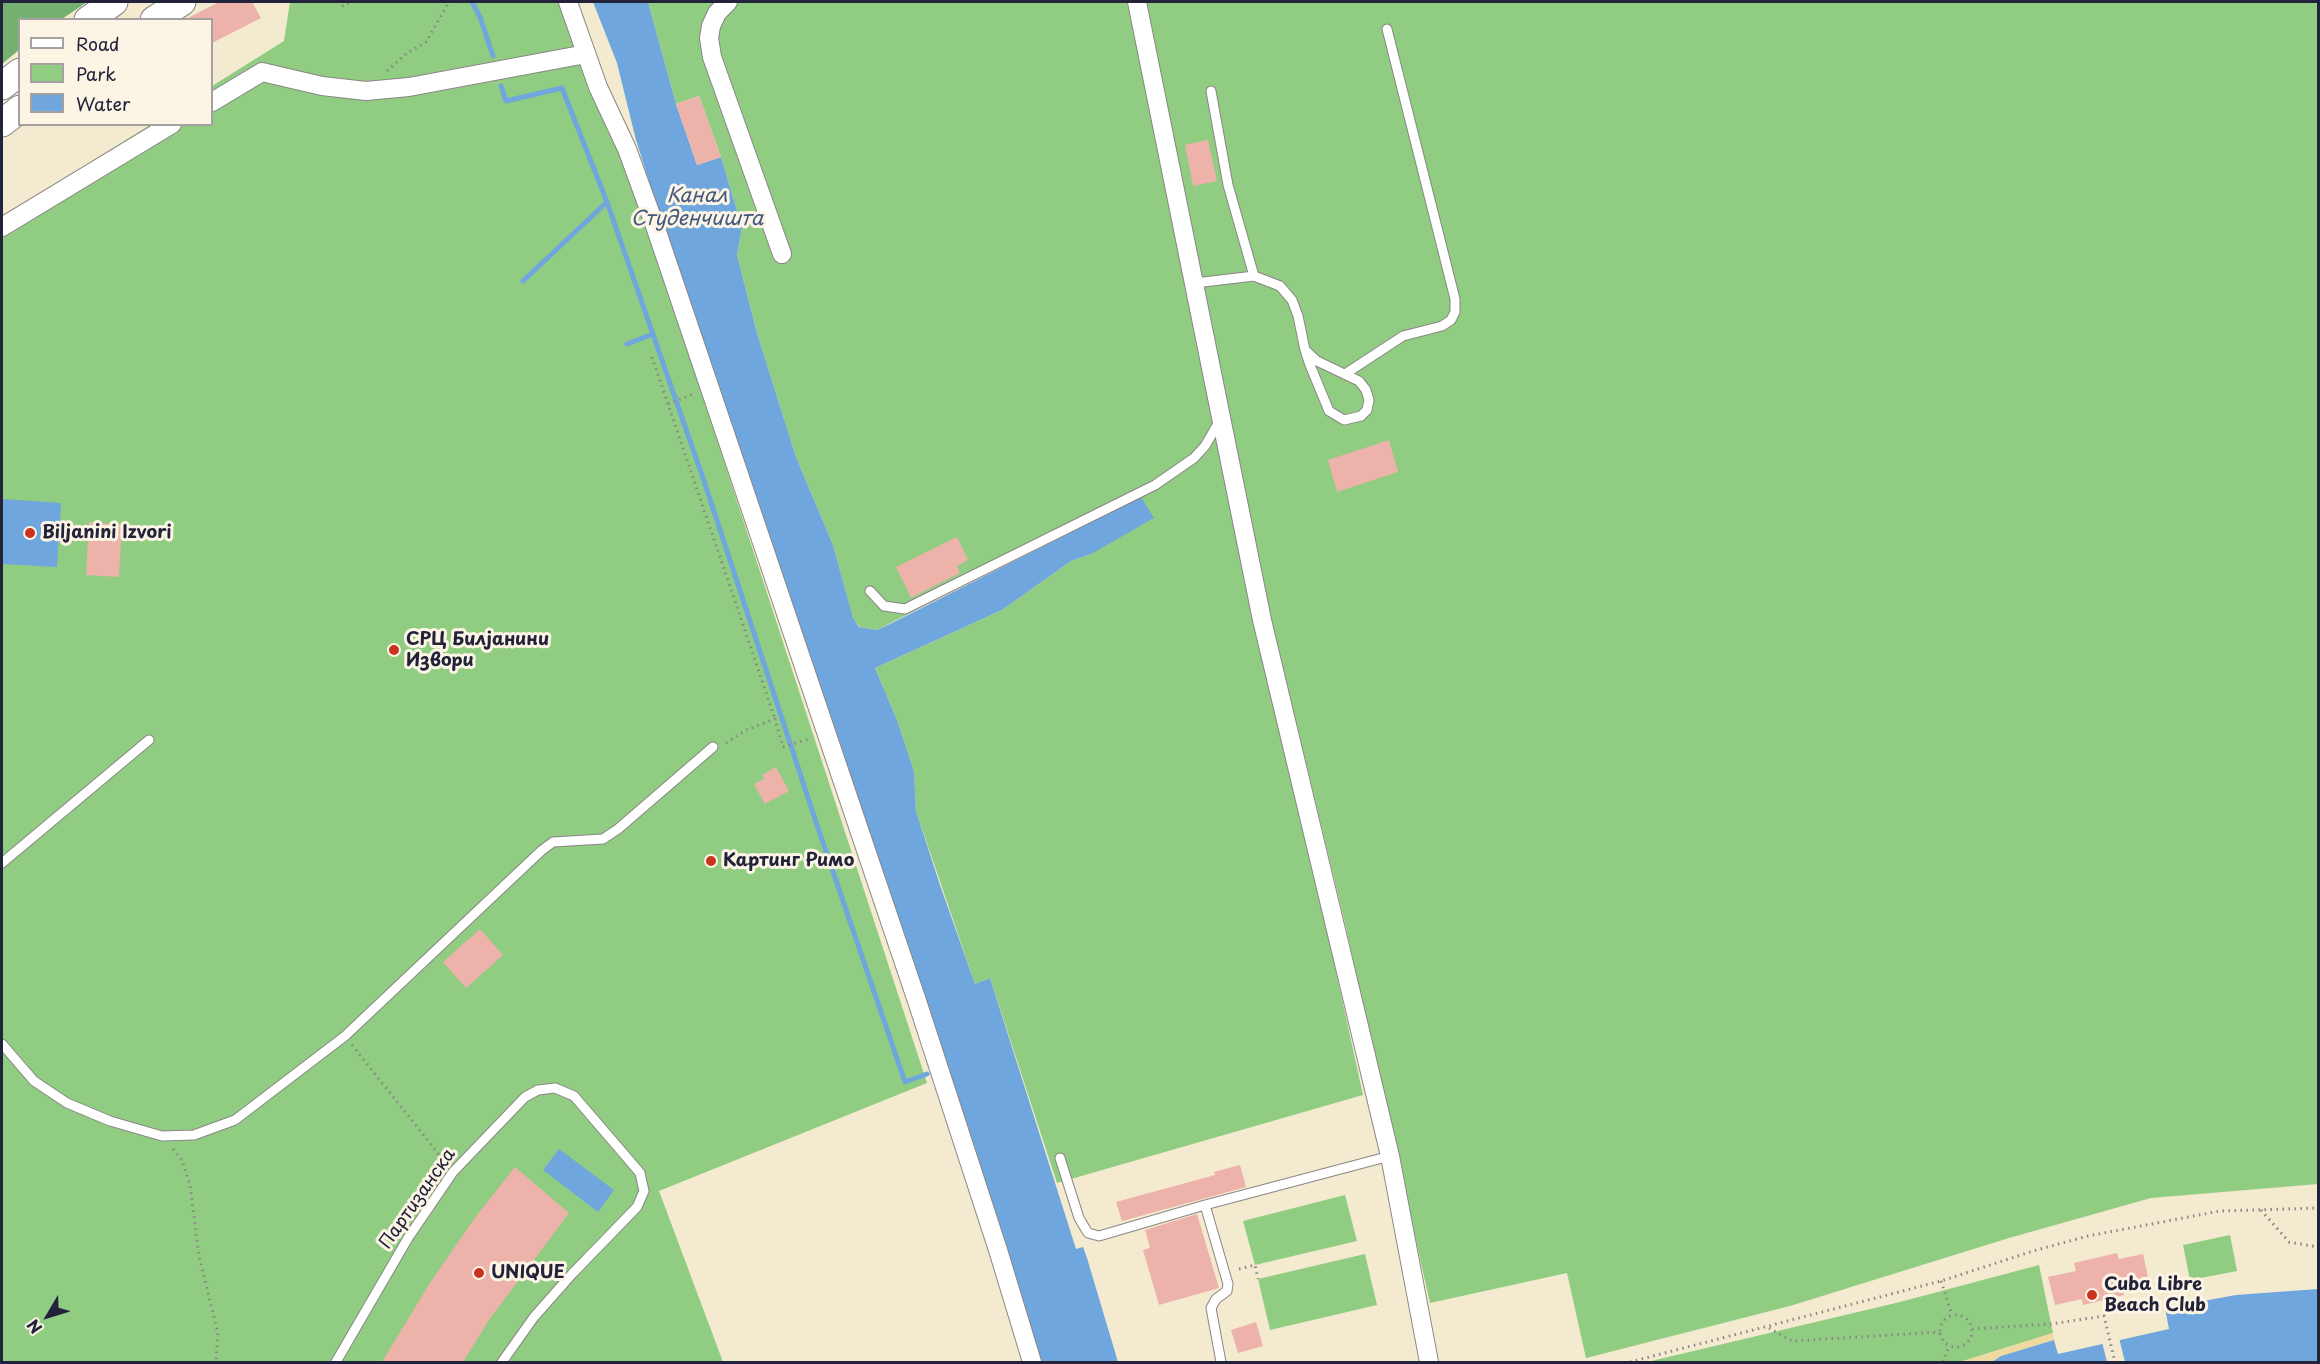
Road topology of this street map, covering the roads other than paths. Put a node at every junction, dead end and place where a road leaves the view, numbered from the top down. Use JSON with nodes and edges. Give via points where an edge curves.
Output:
{"nodes":[{"id":1,"x":114,"y":2,"type":"edge"},
{"id":2,"x":182,"y":2,"type":"edge"},
{"id":3,"x":568,"y":2,"type":"edge"},
{"id":4,"x":728,"y":2,"type":"edge"},
{"id":5,"x":1137,"y":2,"type":"edge"},
{"id":6,"x":91,"y":18,"type":"edge"},
{"id":7,"x":157,"y":18,"type":"edge"},
{"id":8,"x":1387,"y":29,"type":"dead end"},
{"id":9,"x":586,"y":54,"type":"junction"},
{"id":10,"x":18,"y":74,"type":"edge"},
{"id":11,"x":2,"y":86,"type":"edge"},
{"id":12,"x":1211,"y":91,"type":"dead end"},
{"id":13,"x":213,"y":101,"type":"edge"},
{"id":14,"x":18,"y":111,"type":"edge"},
{"id":15,"x":2,"y":123,"type":"edge"},
{"id":16,"x":169,"y":126,"type":"edge"},
{"id":17,"x":2,"y":227,"type":"edge"},
{"id":18,"x":782,"y":254,"type":"dead end"},
{"id":19,"x":1254,"y":276,"type":"junction"},
{"id":20,"x":1195,"y":284,"type":"junction"},
{"id":21,"x":1305,"y":350,"type":"junction"},
{"id":22,"x":1345,"y":374,"type":"junction"},
{"id":23,"x":1222,"y":415,"type":"junction"},
{"id":24,"x":870,"y":591,"type":"dead end"},
{"id":25,"x":149,"y":740,"type":"dead end"},
{"id":26,"x":713,"y":747,"type":"road end"},
{"id":27,"x":2,"y":863,"type":"edge"},
{"id":28,"x":2,"y":1044,"type":"edge"},
{"id":29,"x":1390,"y":1156,"type":"junction"},
{"id":30,"x":1060,"y":1158,"type":"dead end"},
{"id":31,"x":1205,"y":1205,"type":"junction"},
{"id":32,"x":336,"y":1362,"type":"edge"},
{"id":33,"x":502,"y":1362,"type":"edge"},
{"id":34,"x":1032,"y":1362,"type":"edge"},
{"id":35,"x":1221,"y":1362,"type":"edge"},
{"id":36,"x":1430,"y":1362,"type":"edge"}],
"edges":[{"from":1,"to":6,"type":"main road"},
{"from":2,"to":7,"type":"main road"},
{"from":3,"to":9,"type":"street"},
{"from":4,"to":18,"type":"street","via":[[711,26],[712,57]]},
{"from":5,"to":20,"type":"street"},
{"from":8,"to":22,"type":"lane","via":[[1455,299],[1455,312],[1442,326],[1403,336]]},
{"from":9,"to":13,"type":"street","via":[[409,87],[366,91],[262,72]]},
{"from":9,"to":34,"type":"street","via":[[658,234],[917,1001]]},
{"from":10,"to":11,"type":"main road"},
{"from":12,"to":19,"type":"lane","via":[[1228,185]]},
{"from":14,"to":15,"type":"main road"},
{"from":16,"to":17,"type":"street"},
{"from":19,"to":20,"type":"lane"},
{"from":19,"to":21,"type":"lane","via":[[1280,286],[1292,300]]},
{"from":20,"to":23,"type":"street"},
{"from":21,"to":22,"type":"lane","via":[[1317,361]]},
{"from":21,"to":22,"type":"lane","via":[[1329,411],[1336,418],[1353,420],[1366,411],[1370,400],[1359,381]]},
{"from":23,"to":24,"type":"lane","via":[[1205,446],[1174,474],[1155,485],[905,609],[884,606]]},
{"from":23,"to":29,"type":"street","via":[[1262,620]]},
{"from":25,"to":27,"type":"lane"},
{"from":26,"to":28,"type":"lane","via":[[603,839],[553,842],[541,851],[345,1036],[235,1120],[194,1135],[162,1136],[110,1121],[67,1103],[34,1080]]},
{"from":29,"to":31,"type":"lane"},
{"from":29,"to":36,"type":"street"},
{"from":30,"to":31,"type":"lane","via":[[1079,1218],[1093,1236],[1105,1236]]},
{"from":31,"to":35,"type":"lane","via":[[1227,1291],[1211,1308]]},
{"from":32,"to":33,"type":"lane","name":"Партизанска","via":[[408,1238],[453,1172],[525,1098],[538,1090],[555,1088],[574,1096],[629,1160],[643,1181],[644,1191],[637,1208],[542,1308]]}]}
